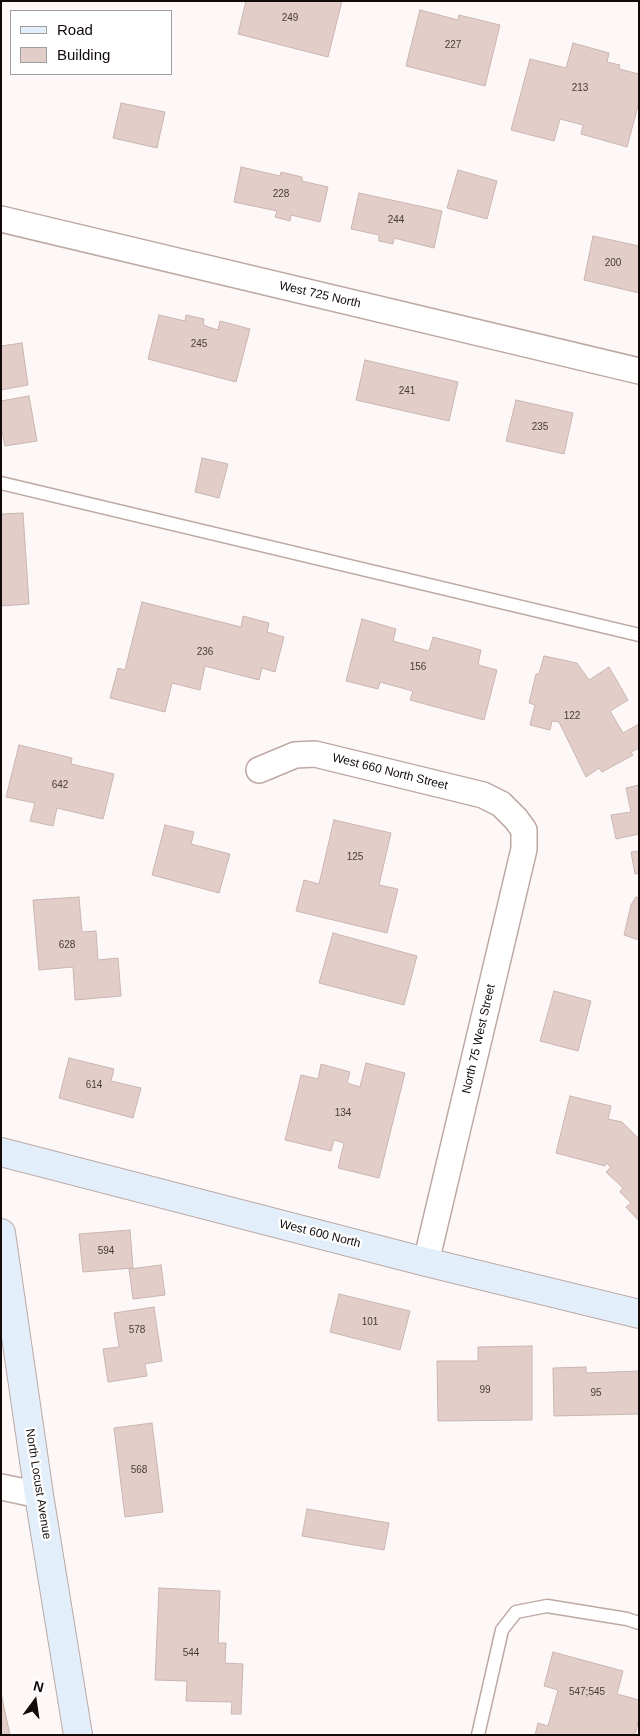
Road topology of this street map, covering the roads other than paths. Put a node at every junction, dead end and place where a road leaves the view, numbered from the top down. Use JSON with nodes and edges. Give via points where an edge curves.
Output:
{"nodes":[{"id":1,"x":1,"y":219,"type":"edge"},
{"id":2,"x":639,"y":371,"type":"edge"},
{"id":3,"x":1,"y":483,"type":"edge"},
{"id":4,"x":639,"y":635,"type":"edge"},
{"id":5,"x":259,"y":770,"type":"dead end"},
{"id":6,"x":516,"y":819,"type":"joint"},
{"id":7,"x":1,"y":1152,"type":"edge"},
{"id":8,"x":1,"y":1233,"type":"edge"},
{"id":9,"x":426,"y":1262,"type":"junction"},
{"id":10,"x":639,"y":1314,"type":"edge"},
{"id":11,"x":1,"y":1487,"type":"edge"},
{"id":12,"x":39,"y":1495,"type":"junction"},
{"id":13,"x":639,"y":1623,"type":"edge"},
{"id":14,"x":78,"y":1735,"type":"edge"},
{"id":15,"x":478,"y":1735,"type":"edge"}],
"edges":[{"from":1,"to":2,"type":"street","name":"West 725 North"},
{"from":3,"to":4,"type":"lane"},
{"from":5,"to":6,"type":"street","name":"West 660 North Street","via":[[295,755],[315,754],[483,795],[501,804]]},
{"from":6,"to":9,"type":"street","name":"North 75 West Street","via":[[524,830],[524,849]]},
{"from":7,"to":9,"type":"street","name":"West 600 North"},
{"from":8,"to":12,"type":"street","name":"North Locust Avenue"},
{"from":9,"to":10,"type":"street","name":"West 600 North"},
{"from":11,"to":12,"type":"street"},
{"from":12,"to":14,"type":"street","name":"North Locust Avenue"},
{"from":13,"to":15,"type":"lane","via":[[547,1606],[516,1612],[502,1630]]}]}
